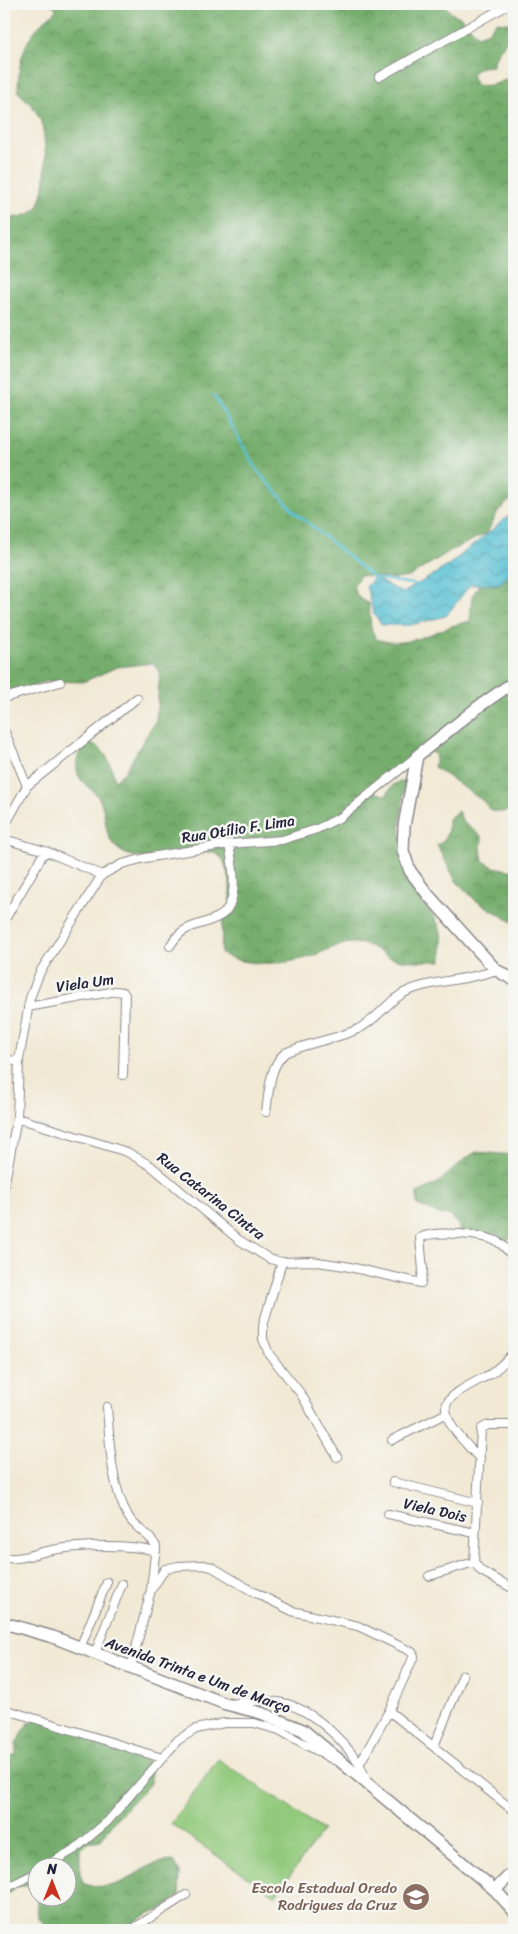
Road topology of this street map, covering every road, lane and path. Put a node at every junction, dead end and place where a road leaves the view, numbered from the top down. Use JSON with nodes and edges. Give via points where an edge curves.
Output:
{"nodes":[{"id":1,"x":510,"y":4,"type":"edge"},
{"id":2,"x":379,"y":77,"type":"dead end"},
{"id":3,"x":60,"y":682,"type":"dead end"},
{"id":4,"x":514,"y":682,"type":"edge"},
{"id":5,"x":4,"y":698,"type":"edge"},
{"id":6,"x":137,"y":698,"type":"dead end"},
{"id":7,"x":4,"y":730,"type":"edge"},
{"id":8,"x":418,"y":756,"type":"junction"},
{"id":9,"x":27,"y":786,"type":"junction"},
{"id":10,"x":4,"y":827,"type":"edge"},
{"id":11,"x":4,"y":839,"type":"edge"},
{"id":12,"x":229,"y":844,"type":"junction"},
{"id":13,"x":45,"y":851,"type":"junction"},
{"id":14,"x":102,"y":874,"type":"junction"},
{"id":15,"x":4,"y":921,"type":"edge"},
{"id":16,"x":170,"y":946,"type":"dead end"},
{"id":17,"x":496,"y":970,"type":"junction"},
{"id":18,"x":514,"y":980,"type":"edge"},
{"id":19,"x":28,"y":1007,"type":"junction"},
{"id":20,"x":19,"y":1060,"type":"junction"},
{"id":21,"x":4,"y":1061,"type":"edge"},
{"id":22,"x":123,"y":1075,"type":"dead end"},
{"id":23,"x":266,"y":1112,"type":"dead end"},
{"id":24,"x":17,"y":1118,"type":"junction"},
{"id":25,"x":4,"y":1187,"type":"edge"},
{"id":26,"x":514,"y":1259,"type":"edge"},
{"id":27,"x":282,"y":1262,"type":"junction"},
{"id":28,"x":514,"y":1351,"type":"edge"},
{"id":29,"x":107,"y":1407,"type":"dead end"},
{"id":30,"x":447,"y":1413,"type":"junction"},
{"id":31,"x":514,"y":1425,"type":"edge"},
{"id":32,"x":392,"y":1440,"type":"dead end"},
{"id":33,"x":337,"y":1457,"type":"dead end"},
{"id":34,"x":480,"y":1459,"type":"junction"},
{"id":35,"x":393,"y":1482,"type":"dead end"},
{"id":36,"x":478,"y":1503,"type":"junction"},
{"id":37,"x":388,"y":1514,"type":"dead end"},
{"id":38,"x":475,"y":1533,"type":"junction"},
{"id":39,"x":156,"y":1551,"type":"junction"},
{"id":40,"x":4,"y":1558,"type":"edge"},
{"id":41,"x":474,"y":1562,"type":"junction"},
{"id":42,"x":429,"y":1576,"type":"dead end"},
{"id":43,"x":107,"y":1582,"type":"dead end"},
{"id":44,"x":122,"y":1584,"type":"dead end"},
{"id":45,"x":514,"y":1589,"type":"edge"},
{"id":46,"x":151,"y":1590,"type":"junction"},
{"id":47,"x":4,"y":1623,"type":"edge"},
{"id":48,"x":80,"y":1648,"type":"junction"},
{"id":49,"x":95,"y":1653,"type":"junction"},
{"id":50,"x":131,"y":1667,"type":"junction"},
{"id":51,"x":463,"y":1675,"type":"dead end"},
{"id":52,"x":226,"y":1704,"type":"junction"},
{"id":53,"x":4,"y":1709,"type":"edge"},
{"id":54,"x":389,"y":1711,"type":"junction"},
{"id":55,"x":434,"y":1746,"type":"junction"},
{"id":56,"x":162,"y":1758,"type":"junction"},
{"id":57,"x":360,"y":1763,"type":"junction"},
{"id":58,"x":343,"y":1764,"type":"junction"},
{"id":59,"x":367,"y":1785,"type":"junction"},
{"id":60,"x":514,"y":1811,"type":"edge"},
{"id":61,"x":64,"y":1856,"type":"edge"},
{"id":62,"x":514,"y":1871,"type":"edge"},
{"id":63,"x":28,"y":1877,"type":"edge"},
{"id":64,"x":4,"y":1889,"type":"edge"},
{"id":65,"x":495,"y":1890,"type":"junction"},
{"id":66,"x":186,"y":1895,"type":"dead end"},
{"id":67,"x":514,"y":1910,"type":"edge"},
{"id":68,"x":131,"y":1930,"type":"edge"}],
"edges":[{"from":1,"to":2,"type":"street"},
{"from":3,"to":5,"type":"street"},
{"from":4,"to":8,"type":"street"},
{"from":6,"to":9,"type":"street"},
{"from":7,"to":9,"type":"street"},
{"from":8,"to":12,"type":"street","name":"Rua Otílio F. Lima","via":[[341,817],[317,829],[282,840]]},
{"from":8,"to":17,"type":"street","via":[[404,826],[404,862],[429,896]]},
{"from":9,"to":10,"type":"street"},
{"from":11,"to":13,"type":"street"},
{"from":12,"to":14,"type":"street","name":"Rua Otílio F. Lima","via":[[145,858]]},
{"from":12,"to":16,"type":"street","via":[[232,870],[229,907],[214,919],[180,932]]},
{"from":13,"to":14,"type":"street"},
{"from":13,"to":15,"type":"street"},
{"from":14,"to":19,"type":"street","via":[[40,972]]},
{"from":17,"to":18,"type":"street"},
{"from":17,"to":23,"type":"street","via":[[409,990],[357,1030],[285,1053],[278,1058],[273,1072]]},
{"from":19,"to":20,"type":"street"},
{"from":19,"to":22,"type":"street","name":"Viela Um","via":[[124,992]]},
{"from":20,"to":21,"type":"street"},
{"from":20,"to":24,"type":"street"},
{"from":24,"to":25,"type":"street"},
{"from":24,"to":27,"type":"street","name":"Rua Catarina Cintra","via":[[127,1152],[151,1166],[239,1240],[270,1259]]},
{"from":26,"to":27,"type":"street","name":"Rua Catarina Cintra","via":[[499,1243],[485,1237],[456,1234],[420,1238],[421,1283],[311,1261]]},
{"from":27,"to":33,"type":"street","via":[[263,1325],[262,1339],[269,1354],[301,1394]]},
{"from":28,"to":30,"type":"street","via":[[492,1372],[453,1396],[447,1403]]},
{"from":29,"to":39,"type":"street","via":[[112,1471],[128,1516],[154,1542]]},
{"from":30,"to":32,"type":"street"},
{"from":30,"to":34,"type":"street","via":[[455,1429]]},
{"from":31,"to":34,"type":"street","via":[[483,1426]]},
{"from":34,"to":36,"type":"street"},
{"from":35,"to":36,"type":"street"},
{"from":36,"to":38,"type":"street"},
{"from":37,"to":38,"type":"street","name":"Viela Dois"},
{"from":38,"to":41,"type":"street"},
{"from":39,"to":40,"type":"street","via":[[134,1547],[56,1549],[23,1558]]},
{"from":39,"to":46,"type":"street"},
{"from":41,"to":42,"type":"street"},
{"from":41,"to":45,"type":"street","via":[[481,1571]]},
{"from":43,"to":48,"type":"street"},
{"from":44,"to":49,"type":"street"},
{"from":46,"to":50,"type":"street"},
{"from":46,"to":54,"type":"street","via":[[165,1569],[212,1567],[292,1611],[358,1626],[407,1649],[414,1656]]},
{"from":47,"to":48,"type":"street","name":"Avenida Trinta e Um de Março"},
{"from":48,"to":49,"type":"street","name":"Avenida Trinta e Um de Março"},
{"from":49,"to":50,"type":"street","name":"Avenida Trinta e Um de Março"},
{"from":50,"to":52,"type":"street","name":"Avenida Trinta e Um de Março"},
{"from":51,"to":55,"type":"street"},
{"from":52,"to":57,"type":"street","via":[[276,1701],[301,1708],[320,1720]]},
{"from":52,"to":58,"type":"street","name":"Avenida Trinta e Um de Março","via":[[303,1730]]},
{"from":53,"to":56,"type":"street"},
{"from":54,"to":55,"type":"street"},
{"from":54,"to":57,"type":"street"},
{"from":55,"to":60,"type":"street"},
{"from":56,"to":58,"type":"street","name":"Avenida Trinta e Um de Março","via":[[178,1740],[196,1729],[254,1723],[279,1730]]},
{"from":56,"to":61,"type":"street","name":"Avenida Trinta e Um de Março","via":[[108,1821]]},
{"from":57,"to":59,"type":"street"},
{"from":58,"to":59,"type":"street","name":"Avenida Trinta e Um de Março"},
{"from":59,"to":65,"type":"street","name":"Avenida Trinta e Um de Março"},
{"from":62,"to":65,"type":"street"},
{"from":63,"to":64,"type":"street"},
{"from":65,"to":67,"type":"street","name":"Avenida Trinta e Um de Março"},
{"from":66,"to":68,"type":"street"}]}
